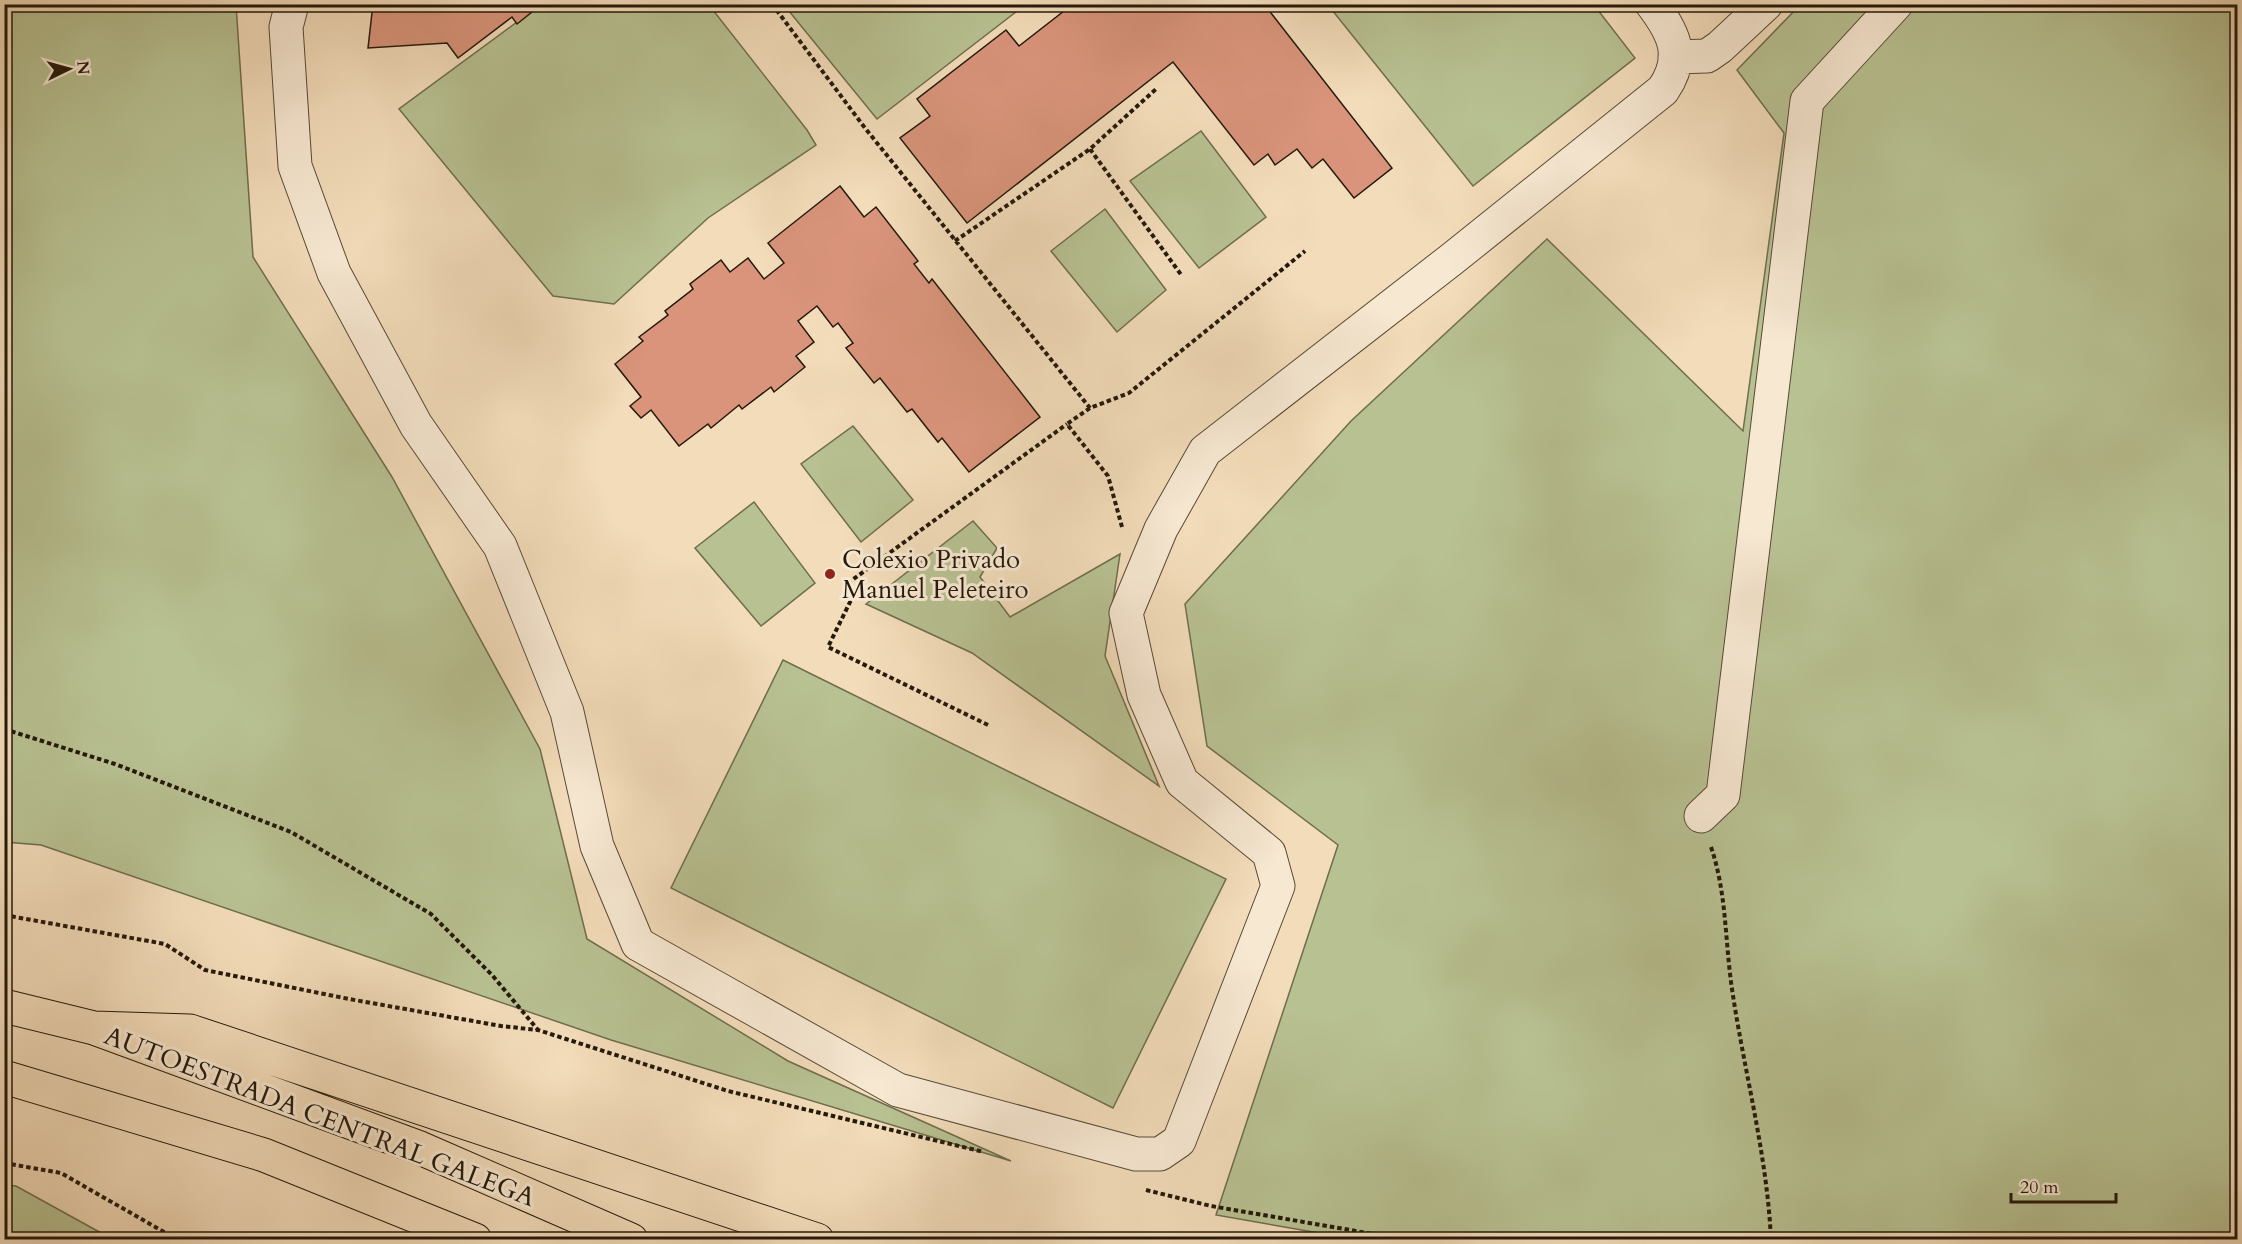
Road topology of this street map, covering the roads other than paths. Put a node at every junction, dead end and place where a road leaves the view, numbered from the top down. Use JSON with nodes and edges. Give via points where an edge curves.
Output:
{"nodes":[{"id":1,"x":292,"y":4,"type":"edge"},
{"id":2,"x":1652,"y":4,"type":"edge"},
{"id":3,"x":1766,"y":4,"type":"edge"},
{"id":4,"x":1896,"y":4,"type":"edge"},
{"id":5,"x":1675,"y":57,"type":"junction"},
{"id":6,"x":1701,"y":816,"type":"road end"},
{"id":7,"x":4,"y":1006,"type":"edge"},
{"id":8,"x":94,"y":1028,"type":"junction"},
{"id":9,"x":4,"y":1077,"type":"edge"},
{"id":10,"x":475,"y":1239,"type":"edge"},
{"id":11,"x":631,"y":1239,"type":"edge"},
{"id":12,"x":817,"y":1239,"type":"edge"}],
"edges":[{"from":1,"to":5,"type":"lane","via":[[286,27],[295,166],[334,273],[416,425],[500,546],[567,712],[597,846],[638,944],[898,1090],[1136,1154],[1160,1154],[1179,1142],[1278,886],[1269,853],[1182,782],[1144,694],[1126,613],[1161,530],[1205,451],[1663,90],[1671,80]]},
{"from":2,"to":5,"type":"lane","via":[[1671,32]]},
{"from":3,"to":5,"type":"lane","via":[[1707,56]]},
{"from":4,"to":6,"type":"lane","via":[[1807,101],[1723,795]]},
{"from":7,"to":8,"type":"highway","name":"AUTOESTRADA CENTRAL GALEGA"},
{"from":8,"to":11,"type":"highway","name":"AUTOESTRADA CENTRAL GALEGA","via":[[420,1148]]},
{"from":8,"to":12,"type":"highway","via":[[190,1030]]},
{"from":9,"to":10,"type":"highway","via":[[264,1155]]}]}
